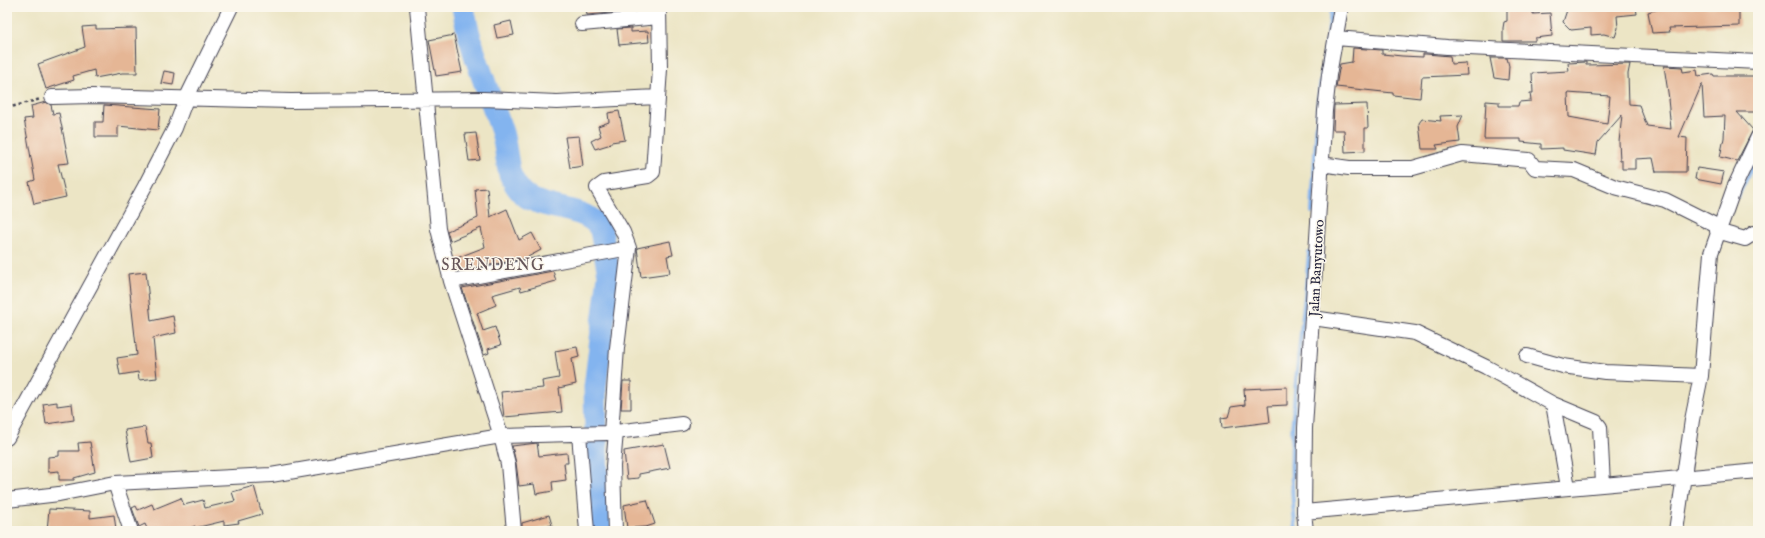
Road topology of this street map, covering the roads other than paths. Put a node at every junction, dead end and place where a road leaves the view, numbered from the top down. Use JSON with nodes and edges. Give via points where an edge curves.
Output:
{"nodes":[{"id":1,"x":231,"y":7,"type":"edge"},
{"id":2,"x":417,"y":7,"type":"edge"},
{"id":3,"x":1341,"y":7,"type":"edge"},
{"id":4,"x":659,"y":12,"type":"edge"},
{"id":5,"x":582,"y":24,"type":"dead end"},
{"id":6,"x":1336,"y":38,"type":"junction"},
{"id":7,"x":1758,"y":62,"type":"edge"},
{"id":8,"x":52,"y":97,"type":"road end"},
{"id":9,"x":657,"y":97,"type":"junction"},
{"id":10,"x":186,"y":99,"type":"junction"},
{"id":11,"x":426,"y":100,"type":"junction"},
{"id":12,"x":1758,"y":137,"type":"edge"},
{"id":13,"x":1321,"y":164,"type":"junction"},
{"id":14,"x":1720,"y":231,"type":"junction"},
{"id":15,"x":1758,"y":233,"type":"edge"},
{"id":16,"x":625,"y":248,"type":"junction"},
{"id":17,"x":451,"y":281,"type":"junction"},
{"id":18,"x":1313,"y":318,"type":"junction"},
{"id":19,"x":1527,"y":356,"type":"dead end"},
{"id":20,"x":1701,"y":376,"type":"junction"},
{"id":21,"x":1553,"y":404,"type":"junction"},
{"id":22,"x":682,"y":424,"type":"dead end"},
{"id":23,"x":583,"y":433,"type":"junction"},
{"id":24,"x":611,"y":433,"type":"junction"},
{"id":25,"x":501,"y":436,"type":"junction"},
{"id":26,"x":7,"y":438,"type":"edge"},
{"id":27,"x":1758,"y":472,"type":"edge"},
{"id":28,"x":1687,"y":478,"type":"junction"},
{"id":29,"x":115,"y":483,"type":"junction"},
{"id":30,"x":1603,"y":484,"type":"junction"},
{"id":31,"x":1568,"y":487,"type":"junction"},
{"id":32,"x":7,"y":500,"type":"edge"},
{"id":33,"x":1304,"y":512,"type":"junction"},
{"id":34,"x":131,"y":531,"type":"edge"},
{"id":35,"x":514,"y":531,"type":"edge"},
{"id":36,"x":587,"y":531,"type":"edge"},
{"id":37,"x":616,"y":531,"type":"edge"},
{"id":38,"x":1306,"y":531,"type":"edge"},
{"id":39,"x":1676,"y":531,"type":"edge"}],
"edges":[{"from":1,"to":10,"type":"street"},
{"from":2,"to":11,"type":"street"},
{"from":3,"to":6,"type":"street","name":"Jalan Banyutowo"},
{"from":4,"to":5,"type":"street"},
{"from":4,"to":9,"type":"street","via":[[660,69]]},
{"from":6,"to":7,"type":"street","via":[[1447,47]]},
{"from":6,"to":13,"type":"street","name":"Jalan Banyutowo","via":[[1326,104]]},
{"from":8,"to":10,"type":"street"},
{"from":9,"to":11,"type":"street","via":[[557,102]]},
{"from":9,"to":16,"type":"street","via":[[653,172],[648,176],[604,183],[597,188],[623,232]]},
{"from":10,"to":11,"type":"street"},
{"from":10,"to":26,"type":"street","via":[[175,128],[145,186]]},
{"from":11,"to":17,"type":"street","via":[[438,229]]},
{"from":12,"to":14,"type":"street"},
{"from":13,"to":14,"type":"street","via":[[1349,168],[1413,168],[1462,154],[1529,160],[1535,168],[1574,170],[1615,187],[1665,200]]},
{"from":13,"to":18,"type":"street","name":"Jalan Banyutowo"},
{"from":14,"to":15,"type":"street","via":[[1745,239]]},
{"from":14,"to":20,"type":"street","via":[[1711,253]]},
{"from":16,"to":17,"type":"street"},
{"from":16,"to":24,"type":"street"},
{"from":17,"to":25,"type":"street"},
{"from":18,"to":21,"type":"street","via":[[1415,333],[1486,367]]},
{"from":18,"to":33,"type":"street","name":"Jalan Banyutowo","via":[[1305,428]]},
{"from":19,"to":20,"type":"street","via":[[1564,366],[1605,372]]},
{"from":20,"to":28,"type":"street","via":[[1692,420]]},
{"from":21,"to":30,"type":"street","via":[[1599,424]]},
{"from":21,"to":31,"type":"street"},
{"from":22,"to":24,"type":"street"},
{"from":23,"to":24,"type":"street"},
{"from":23,"to":25,"type":"street"},
{"from":23,"to":36,"type":"street"},
{"from":24,"to":37,"type":"street"},
{"from":25,"to":29,"type":"street","via":[[271,475]]},
{"from":25,"to":35,"type":"street","via":[[508,464]]},
{"from":27,"to":28,"type":"street"},
{"from":28,"to":30,"type":"street"},
{"from":28,"to":39,"type":"street"},
{"from":29,"to":32,"type":"street","via":[[59,494]]},
{"from":29,"to":34,"type":"street"},
{"from":30,"to":31,"type":"street"},
{"from":31,"to":33,"type":"street"},
{"from":33,"to":38,"type":"street","name":"Jalan Banyutowo"}]}
